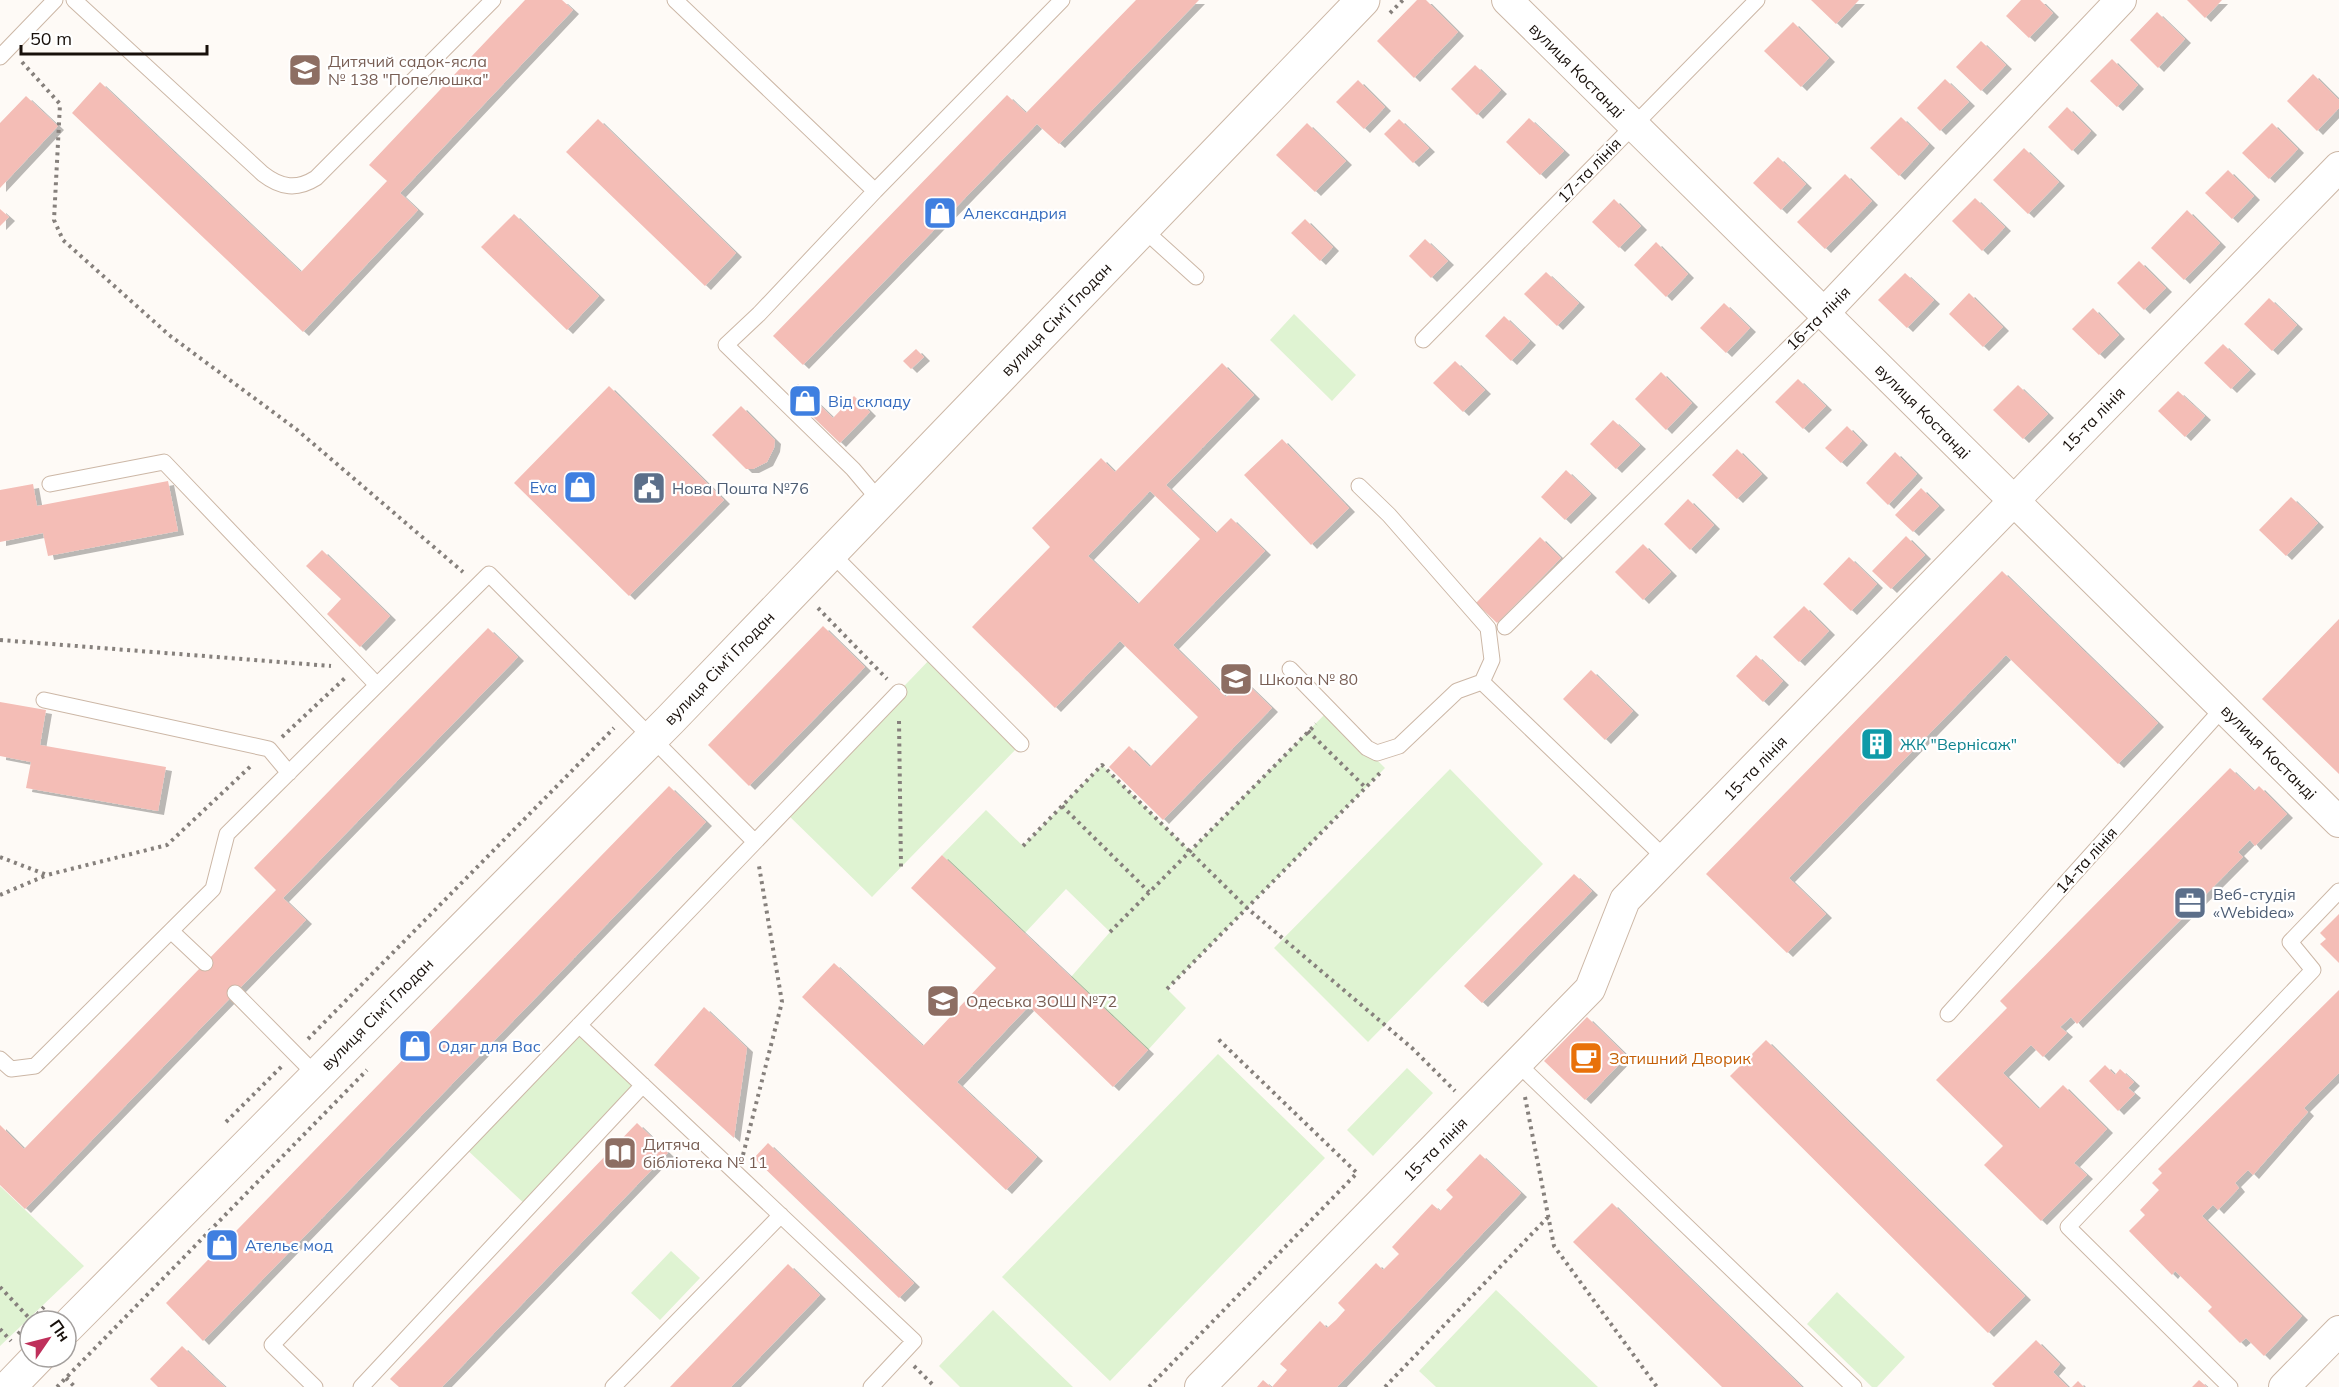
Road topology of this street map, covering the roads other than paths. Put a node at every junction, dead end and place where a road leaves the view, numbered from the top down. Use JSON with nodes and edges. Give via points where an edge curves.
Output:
{"nodes":[{"id":1,"x":56,"y":0,"type":"edge"},
{"id":2,"x":74,"y":0,"type":"edge"},
{"id":3,"x":493,"y":0,"type":"edge"},
{"id":4,"x":675,"y":0,"type":"edge"},
{"id":5,"x":1062,"y":0,"type":"edge"},
{"id":6,"x":1363,"y":0,"type":"edge"},
{"id":7,"x":1507,"y":0,"type":"edge"},
{"id":8,"x":1757,"y":0,"type":"edge"},
{"id":9,"x":2121,"y":0,"type":"edge"},
{"id":10,"x":5,"y":52,"type":"edge"},
{"id":11,"x":1633,"y":125,"type":"junction"},
{"id":12,"x":2339,"y":167,"type":"edge"},
{"id":13,"x":875,"y":191,"type":"junction"},
{"id":14,"x":1143,"y":229,"type":"junction"},
{"id":15,"x":1196,"y":277,"type":"dead end"},
{"id":16,"x":1824,"y":313,"type":"junction"},
{"id":17,"x":1423,"y":340,"type":"dead end"},
{"id":18,"x":50,"y":484,"type":"dead end"},
{"id":19,"x":1359,"y":486,"type":"dead end"},
{"id":20,"x":880,"y":501,"type":"junction"},
{"id":21,"x":2014,"y":501,"type":"junction"},
{"id":22,"x":831,"y":552,"type":"junction"},
{"id":23,"x":1505,"y":627,"type":"dead end"},
{"id":24,"x":1290,"y":669,"type":"dead end"},
{"id":25,"x":1482,"y":682,"type":"junction"},
{"id":26,"x":377,"y":685,"type":"junction"},
{"id":27,"x":899,"y":692,"type":"road end"},
{"id":28,"x":44,"y":700,"type":"dead end"},
{"id":29,"x":2224,"y":706,"type":"junction"},
{"id":30,"x":652,"y":738,"type":"junction"},
{"id":31,"x":1021,"y":744,"type":"dead end"},
{"id":32,"x":289,"y":773,"type":"junction"},
{"id":33,"x":2339,"y":822,"type":"edge"},
{"id":34,"x":755,"y":842,"type":"junction"},
{"id":35,"x":1665,"y":858,"type":"junction"},
{"id":36,"x":2339,"y":891,"type":"edge"},
{"id":37,"x":171,"y":931,"type":"junction"},
{"id":38,"x":205,"y":963,"type":"dead end"},
{"id":39,"x":235,"y":993,"type":"dead end"},
{"id":40,"x":1948,"y":1014,"type":"dead end"},
{"id":41,"x":579,"y":1025,"type":"junction"},
{"id":42,"x":0,"y":1059,"type":"edge"},
{"id":43,"x":305,"y":1064,"type":"junction"},
{"id":44,"x":1518,"y":1064,"type":"junction"},
{"id":45,"x":643,"y":1085,"type":"junction"},
{"id":46,"x":781,"y":1215,"type":"junction"},
{"id":47,"x":63,"y":1309,"type":"edge"},
{"id":48,"x":2339,"y":1330,"type":"edge"},
{"id":49,"x":26,"y":1369,"type":"edge"},
{"id":50,"x":9,"y":1387,"type":"edge"},
{"id":51,"x":315,"y":1387,"type":"edge"},
{"id":52,"x":361,"y":1387,"type":"edge"},
{"id":53,"x":613,"y":1387,"type":"edge"},
{"id":54,"x":871,"y":1387,"type":"edge"},
{"id":55,"x":1200,"y":1387,"type":"edge"},
{"id":56,"x":1854,"y":1387,"type":"edge"},
{"id":57,"x":2230,"y":1387,"type":"edge"},
{"id":58,"x":2284,"y":1387,"type":"edge"}],
"edges":[{"from":1,"to":10,"type":"lane"},
{"from":2,"to":3,"type":"lane","via":[[263,174],[283,186],[295,187],[316,178]]},
{"from":4,"to":13,"type":"lane"},
{"from":5,"to":13,"type":"lane"},
{"from":6,"to":14,"type":"street","name":"вулиця Сім'ї Глодан"},
{"from":7,"to":11,"type":"street","name":"вулиця Костанді"},
{"from":8,"to":11,"type":"lane","name":"17-та лінія"},
{"from":9,"to":16,"type":"street","name":"16-та лінія"},
{"from":11,"to":16,"type":"street","name":"вулиця Костанді"},
{"from":11,"to":17,"type":"lane","name":"17-та лінія"},
{"from":12,"to":21,"type":"street","name":"15-та лінія"},
{"from":13,"to":20,"type":"lane","via":[[726,345],[853,469]]},
{"from":14,"to":15,"type":"lane"},
{"from":14,"to":20,"type":"street","name":"вулиця Сім'ї Глодан"},
{"from":16,"to":21,"type":"street","name":"вулиця Костанді"},
{"from":16,"to":23,"type":"lane","name":"16-та лінія"},
{"from":18,"to":26,"type":"lane","via":[[164,462]]},
{"from":19,"to":25,"type":"lane","via":[[1488,628],[1492,660]]},
{"from":20,"to":22,"type":"street","name":"вулиця Сім'ї Глодан"},
{"from":21,"to":29,"type":"street","name":"вулиця Костанді"},
{"from":21,"to":35,"type":"street","name":"15-та лінія"},
{"from":22,"to":30,"type":"street","name":"вулиця Сім'ї Глодан"},
{"from":22,"to":31,"type":"lane"},
{"from":24,"to":25,"type":"lane","via":[[1367,748],[1377,753],[1399,746],[1457,691]]},
{"from":25,"to":35,"type":"lane"},
{"from":26,"to":30,"type":"lane","via":[[489,574]]},
{"from":26,"to":32,"type":"lane"},
{"from":27,"to":34,"type":"lane"},
{"from":28,"to":32,"type":"lane","via":[[268,749]]},
{"from":29,"to":33,"type":"street","name":"вулиця Костанді"},
{"from":29,"to":40,"type":"lane","name":"14-та лінія"},
{"from":30,"to":34,"type":"lane"},
{"from":30,"to":43,"type":"street","name":"вулиця Сім'ї Глодан"},
{"from":32,"to":37,"type":"lane","via":[[227,834],[213,889]]},
{"from":34,"to":41,"type":"lane"},
{"from":35,"to":44,"type":"street","name":"15-та лінія","via":[[1625,900],[1590,989]]},
{"from":36,"to":57,"type":"lane","via":[[2290,942],[2313,970],[2068,1227]]},
{"from":37,"to":38,"type":"lane"},
{"from":37,"to":42,"type":"lane","via":[[35,1066],[11,1070]]},
{"from":39,"to":43,"type":"lane"},
{"from":41,"to":45,"type":"lane"},
{"from":41,"to":51,"type":"lane","via":[[272,1345]]},
{"from":43,"to":47,"type":"street","name":"вулиця Сім'ї Глодан"},
{"from":44,"to":55,"type":"street","name":"15-та лінія"},
{"from":44,"to":56,"type":"lane"},
{"from":45,"to":46,"type":"lane"},
{"from":45,"to":52,"type":"lane"},
{"from":46,"to":53,"type":"lane"},
{"from":46,"to":54,"type":"lane","via":[[914,1341]]},
{"from":48,"to":58,"type":"street"},
{"from":49,"to":50,"type":"street"}]}
